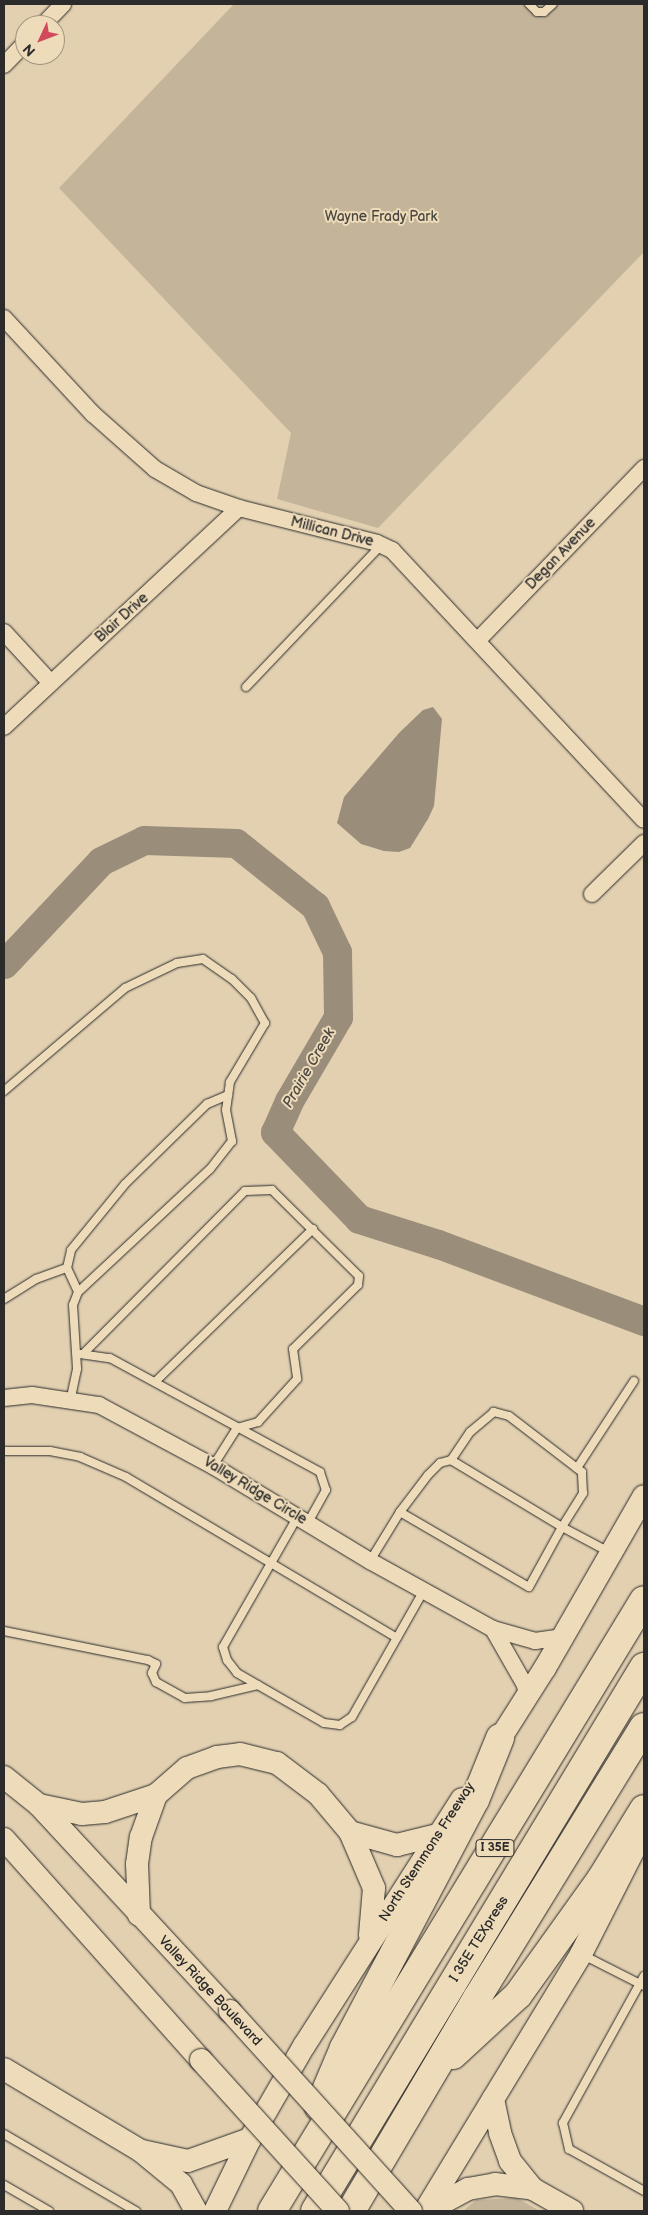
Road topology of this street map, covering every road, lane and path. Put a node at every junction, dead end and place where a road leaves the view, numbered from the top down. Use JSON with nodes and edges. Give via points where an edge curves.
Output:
{"nodes":[{"id":1,"x":63,"y":4,"type":"edge"},
{"id":2,"x":529,"y":4,"type":"edge"},
{"id":3,"x":553,"y":4,"type":"edge"},
{"id":4,"x":53,"y":15,"type":"edge"},
{"id":5,"x":15,"y":53,"type":"edge"},
{"id":6,"x":4,"y":65,"type":"edge"},
{"id":7,"x":4,"y":318,"type":"edge"},
{"id":8,"x":644,"y":468,"type":"edge"},
{"id":9,"x":239,"y":508,"type":"junction"},
{"id":10,"x":381,"y":544,"type":"junction"},
{"id":11,"x":4,"y":632,"type":"edge"},
{"id":12,"x":479,"y":639,"type":"junction"},
{"id":13,"x":51,"y":684,"type":"junction"},
{"id":14,"x":246,"y":687,"type":"dead end"},
{"id":15,"x":4,"y":727,"type":"edge"},
{"id":16,"x":644,"y":820,"type":"edge"},
{"id":17,"x":644,"y":843,"type":"edge"},
{"id":18,"x":592,"y":894,"type":"dead end"},
{"id":19,"x":4,"y":1091,"type":"edge"},
{"id":20,"x":228,"y":1095,"type":"junction"},
{"id":21,"x":313,"y":1229,"type":"junction"},
{"id":22,"x":67,"y":1268,"type":"junction"},
{"id":23,"x":78,"y":1292,"type":"junction"},
{"id":24,"x":4,"y":1298,"type":"edge"},
{"id":25,"x":80,"y":1354,"type":"junction"},
{"id":26,"x":634,"y":1381,"type":"dead end"},
{"id":27,"x":155,"y":1382,"type":"junction"},
{"id":28,"x":4,"y":1398,"type":"edge"},
{"id":29,"x":71,"y":1398,"type":"junction"},
{"id":30,"x":237,"y":1428,"type":"junction"},
{"id":31,"x":4,"y":1451,"type":"edge"},
{"id":32,"x":451,"y":1460,"type":"junction"},
{"id":33,"x":213,"y":1466,"type":"junction"},
{"id":34,"x":577,"y":1468,"type":"junction"},
{"id":35,"x":644,"y":1496,"type":"edge"},
{"id":36,"x":400,"y":1512,"type":"junction"},
{"id":37,"x":303,"y":1519,"type":"junction"},
{"id":38,"x":562,"y":1527,"type":"junction"},
{"id":39,"x":610,"y":1553,"type":"junction"},
{"id":40,"x":370,"y":1561,"type":"junction"},
{"id":41,"x":270,"y":1565,"type":"junction"},
{"id":42,"x":424,"y":1590,"type":"junction"},
{"id":43,"x":644,"y":1600,"type":"edge"},
{"id":44,"x":493,"y":1629,"type":"junction"},
{"id":45,"x":4,"y":1631,"type":"edge"},
{"id":46,"x":562,"y":1637,"type":"junction"},
{"id":47,"x":397,"y":1638,"type":"junction"},
{"id":48,"x":644,"y":1667,"type":"edge"},
{"id":49,"x":258,"y":1684,"type":"junction"},
{"id":50,"x":528,"y":1696,"type":"junction"},
{"id":51,"x":644,"y":1727,"type":"edge"},
{"id":52,"x":500,"y":1738,"type":"junction"},
{"id":53,"x":4,"y":1777,"type":"edge"},
{"id":54,"x":156,"y":1795,"type":"junction"},
{"id":55,"x":39,"y":1804,"type":"junction"},
{"id":56,"x":644,"y":1809,"type":"edge"},
{"id":57,"x":644,"y":1830,"type":"edge"},
{"id":58,"x":350,"y":1832,"type":"junction"},
{"id":59,"x":441,"y":1834,"type":"junction"},
{"id":60,"x":4,"y":1839,"type":"edge"},
{"id":61,"x":4,"y":1858,"type":"edge"},
{"id":62,"x":26,"y":1863,"type":"junction"},
{"id":63,"x":139,"y":1915,"type":"junction"},
{"id":64,"x":369,"y":1943,"type":"junction"},
{"id":65,"x":581,"y":1954,"type":"junction"},
{"id":66,"x":644,"y":1976,"type":"edge"},
{"id":67,"x":642,"y":1985,"type":"edge"},
{"id":68,"x":4,"y":2069,"type":"edge"},
{"id":69,"x":430,"y":2076,"type":"junction"},
{"id":70,"x":493,"y":2099,"type":"junction"},
{"id":71,"x":4,"y":2134,"type":"edge"},
{"id":72,"x":250,"y":2139,"type":"junction"},
{"id":73,"x":140,"y":2151,"type":"junction"},
{"id":74,"x":4,"y":2185,"type":"edge"},
{"id":75,"x":533,"y":2189,"type":"junction"},
{"id":76,"x":644,"y":2191,"type":"edge"},
{"id":77,"x":278,"y":2201,"type":"edge"},
{"id":78,"x":50,"y":2211,"type":"edge"},
{"id":79,"x":136,"y":2211,"type":"edge"},
{"id":80,"x":196,"y":2211,"type":"edge"},
{"id":81,"x":215,"y":2211,"type":"edge"},
{"id":82,"x":315,"y":2211,"type":"edge"},
{"id":83,"x":338,"y":2211,"type":"edge"},
{"id":84,"x":351,"y":2211,"type":"edge"},
{"id":85,"x":411,"y":2211,"type":"edge"},
{"id":86,"x":426,"y":2211,"type":"edge"},
{"id":87,"x":572,"y":2211,"type":"edge"}],
"edges":[{"from":1,"to":4,"type":"street"},
{"from":2,"to":3,"type":"lane","via":[[537,12],[544,12]]},
{"from":5,"to":6,"type":"street"},
{"from":7,"to":9,"type":"street","name":"Millican Drive","via":[[93,414],[149,464],[196,493]]},
{"from":8,"to":12,"type":"street","name":"Degan Avenue"},
{"from":9,"to":10,"type":"street","name":"Millican Drive"},
{"from":9,"to":13,"type":"street","name":"Blair Drive"},
{"from":10,"to":12,"type":"street","name":"Millican Drive","via":[[408,564]]},
{"from":10,"to":14,"type":"lane"},
{"from":11,"to":13,"type":"street"},
{"from":12,"to":16,"type":"street","name":"Millican Drive"},
{"from":13,"to":15,"type":"street","name":"Blair Drive"},
{"from":17,"to":18,"type":"street"},
{"from":19,"to":20,"type":"lane","via":[[124,988],[177,963],[203,959],[232,979],[251,998],[265,1023],[230,1082]]},
{"from":20,"to":22,"type":"lane","via":[[207,1104],[125,1184],[71,1250]]},
{"from":20,"to":23,"type":"lane","via":[[226,1110],[232,1141],[210,1169]]},
{"from":21,"to":25,"type":"lane","via":[[272,1190],[245,1191]]},
{"from":21,"to":27,"type":"lane"},
{"from":21,"to":30,"type":"lane","via":[[359,1276],[358,1285],[293,1349],[296,1378],[258,1422]]},
{"from":22,"to":23,"type":"lane"},
{"from":22,"to":24,"type":"lane","via":[[36,1279]]},
{"from":23,"to":25,"type":"lane","via":[[73,1306]]},
{"from":25,"to":27,"type":"lane","via":[[110,1358]]},
{"from":25,"to":29,"type":"lane"},
{"from":26,"to":34,"type":"lane"},
{"from":27,"to":30,"type":"lane"},
{"from":28,"to":29,"type":"street","name":"Valley Ridge Circle","via":[[32,1395]]},
{"from":29,"to":33,"type":"street","name":"Valley Ridge Circle","via":[[125,1416]]},
{"from":30,"to":33,"type":"lane"},
{"from":30,"to":37,"type":"lane","via":[[320,1472],[326,1490]]},
{"from":31,"to":41,"type":"lane","via":[[50,1451],[80,1457],[106,1468]]},
{"from":32,"to":34,"type":"lane","via":[[470,1432],[494,1412],[509,1416]]},
{"from":32,"to":36,"type":"lane","via":[[440,1463],[428,1475]]},
{"from":32,"to":38,"type":"lane"},
{"from":33,"to":37,"type":"street","name":"Valley Ridge Circle"},
{"from":34,"to":38,"type":"lane","via":[[582,1472],[583,1493]]},
{"from":35,"to":39,"type":"main road","name":"North Stemmons Freeway"},
{"from":36,"to":38,"type":"lane","via":[[529,1587]]},
{"from":36,"to":40,"type":"lane"},
{"from":37,"to":40,"type":"street","name":"Valley Ridge Circle"},
{"from":37,"to":41,"type":"lane"},
{"from":38,"to":39,"type":"lane"},
{"from":39,"to":46,"type":"main road","name":"North Stemmons Freeway"},
{"from":40,"to":42,"type":"street","name":"Valley Ridge Circle"},
{"from":41,"to":47,"type":"lane"},
{"from":41,"to":49,"type":"lane","via":[[223,1647],[227,1660],[237,1673]]},
{"from":42,"to":44,"type":"street","name":"Valley Ridge Circle"},
{"from":42,"to":47,"type":"lane"},
{"from":43,"to":77,"type":"highway","number":"I 35E"},
{"from":44,"to":46,"type":"street","name":"Valley Ridge Circle","via":[[535,1641]]},
{"from":44,"to":50,"type":"street"},
{"from":45,"to":49,"type":"lane","via":[[148,1660],[156,1664],[152,1673],[156,1682],[185,1698],[211,1696]]},
{"from":46,"to":50,"type":"main road","name":"North Stemmons Freeway"},
{"from":47,"to":49,"type":"lane","via":[[352,1717],[340,1725],[324,1723]]},
{"from":48,"to":82,"type":"highway","name":"I 35E TEXpress"},
{"from":50,"to":52,"type":"main road","name":"North Stemmons Freeway"},
{"from":51,"to":69,"type":"highway"},
{"from":52,"to":59,"type":"main road","name":"North Stemmons Freeway"},
{"from":52,"to":77,"type":"highway","via":[[476,1800],[344,2048]]},
{"from":53,"to":55,"type":"main road","name":"Valley Ridge Boulevard"},
{"from":54,"to":55,"type":"main road","via":[[105,1812],[82,1814]]},
{"from":54,"to":58,"type":"main road","via":[[187,1768],[217,1757],[259,1756],[277,1763],[318,1794]]},
{"from":54,"to":63,"type":"main road","via":[[140,1836],[137,1864]]},
{"from":55,"to":63,"type":"main road","name":"Valley Ridge Boulevard"},
{"from":56,"to":69,"type":"highway","via":[[595,1887],[518,1995]]},
{"from":57,"to":65,"type":"main road"},
{"from":58,"to":59,"type":"main road","via":[[397,1846]]},
{"from":58,"to":64,"type":"main road","via":[[374,1888]]},
{"from":59,"to":64,"type":"main road","name":"North Stemmons Freeway"},
{"from":60,"to":62,"type":"main road"},
{"from":61,"to":62,"type":"main road"},
{"from":62,"to":83,"type":"main road","bridge":true},
{"from":63,"to":85,"type":"main road","name":"Valley Ridge Boulevard","bridge":true},
{"from":64,"to":72,"type":"main road","name":"North Stemmons Freeway"},
{"from":65,"to":67,"type":"lane"},
{"from":65,"to":70,"type":"main road"},
{"from":66,"to":67,"type":"lane"},
{"from":67,"to":76,"type":"lane","via":[[563,2123],[569,2149]]},
{"from":68,"to":73,"type":"main road"},
{"from":69,"to":84,"type":"highway"},
{"from":70,"to":75,"type":"main road","via":[[510,2160]]},
{"from":70,"to":86,"type":"main road"},
{"from":71,"to":79,"type":"lane"},
{"from":72,"to":73,"type":"main road","via":[[188,2161]]},
{"from":72,"to":81,"type":"main road","name":"North Stemmons Freeway"},
{"from":73,"to":80,"type":"main road","via":[[181,2184]]},
{"from":74,"to":78,"type":"lane"},
{"from":75,"to":86,"type":"main road","via":[[495,2184],[468,2189]]},
{"from":75,"to":87,"type":"main road"}]}
